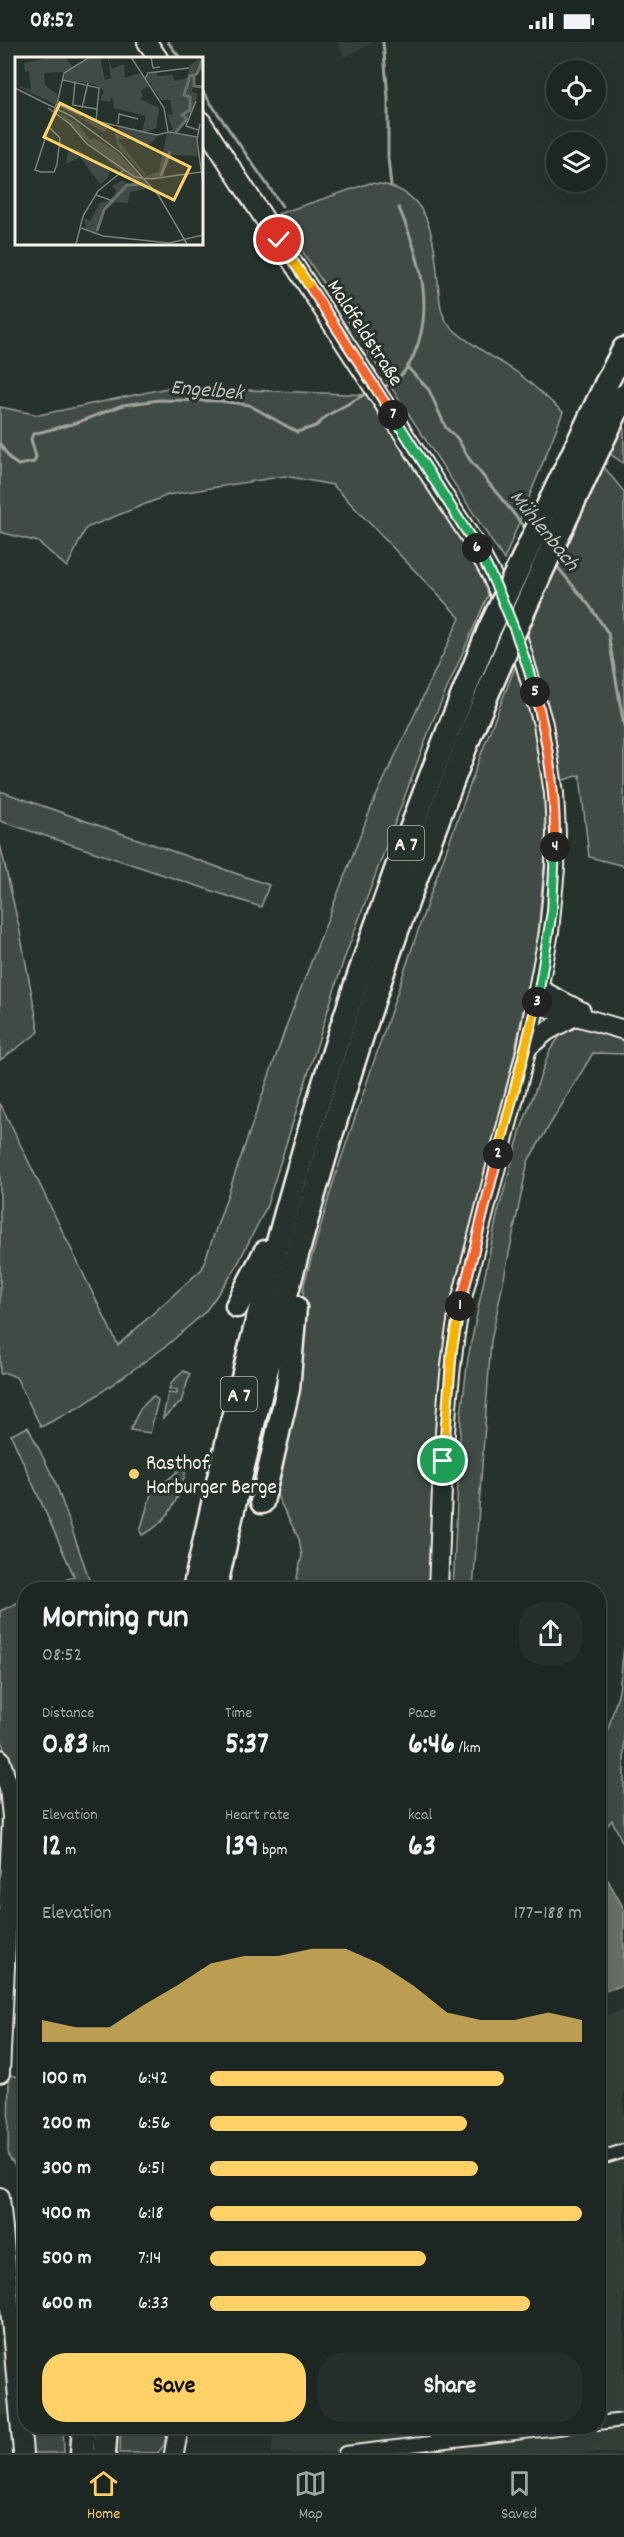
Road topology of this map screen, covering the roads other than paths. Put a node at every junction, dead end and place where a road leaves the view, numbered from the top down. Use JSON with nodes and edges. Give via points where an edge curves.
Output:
{"nodes":[{"id":1,"x":147,"y":42,"type":"edge"},
{"id":2,"x":157,"y":57,"type":"edge"},
{"id":3,"x":202,"y":123,"type":"edge"},
{"id":4,"x":624,"y":349,"type":"edge"},
{"id":5,"x":615,"y":390,"type":"edge"},
{"id":6,"x":458,"y":735,"type":"junction"},
{"id":7,"x":538,"y":997,"type":"junction"},
{"id":8,"x":575,"y":1016,"type":"junction"},
{"id":9,"x":601,"y":1022,"type":"junction"},
{"id":10,"x":624,"y":1030,"type":"edge"},
{"id":11,"x":527,"y":1048,"type":"junction"},
{"id":12,"x":290,"y":1198,"type":"junction"},
{"id":13,"x":302,"y":1234,"type":"junction"},
{"id":14,"x":237,"y":1306,"type":"dead end"},
{"id":15,"x":262,"y":1502,"type":"dead end"},
{"id":16,"x":196,"y":1582,"type":"edge"},
{"id":17,"x":217,"y":1582,"type":"edge"},
{"id":18,"x":438,"y":1582,"type":"edge"},
{"id":19,"x":0,"y":1759,"type":"edge"},
{"id":20,"x":4,"y":1790,"type":"edge"},
{"id":21,"x":0,"y":2073,"type":"edge"},
{"id":22,"x":624,"y":2151,"type":"edge"},
{"id":23,"x":606,"y":2157,"type":"edge"},
{"id":24,"x":0,"y":2197,"type":"edge"},
{"id":25,"x":18,"y":2397,"type":"edge"},
{"id":26,"x":624,"y":2421,"type":"edge"},
{"id":27,"x":606,"y":2422,"type":"edge"},
{"id":28,"x":21,"y":2434,"type":"edge"},
{"id":29,"x":83,"y":2434,"type":"edge"},
{"id":30,"x":105,"y":2434,"type":"edge"},
{"id":31,"x":177,"y":2434,"type":"edge"},
{"id":32,"x":436,"y":2434,"type":"edge"},
{"id":33,"x":502,"y":2434,"type":"edge"},
{"id":34,"x":437,"y":2441,"type":"junction"},
{"id":35,"x":23,"y":2453,"type":"edge"},
{"id":36,"x":82,"y":2453,"type":"edge"},
{"id":37,"x":104,"y":2453,"type":"edge"},
{"id":38,"x":174,"y":2453,"type":"edge"},
{"id":39,"x":345,"y":2453,"type":"edge"}],
"edges":[{"from":1,"to":2,"type":"main road"},
{"from":3,"to":7,"type":"main road","name":"Maldfeldstraße","via":[[466,529],[516,632],[536,694],[550,759],[556,833],[552,911]]},
{"from":4,"to":5,"type":"highway","number":"A 7"},
{"from":5,"to":6,"type":"highway","number":"A 7","bridge":true,"via":[[489,630]]},
{"from":6,"to":12,"type":"highway","number":"A 7","via":[[365,956]]},
{"from":6,"to":13,"type":"highway","number":"A 7"},
{"from":7,"to":8,"type":"main road"},
{"from":7,"to":9,"type":"main road","via":[[554,994]]},
{"from":7,"to":11,"type":"main road","name":"Maldfeldstraße"},
{"from":8,"to":9,"type":"main road"},
{"from":8,"to":11,"type":"main road","via":[[547,1031]]},
{"from":9,"to":10,"type":"main road"},
{"from":11,"to":18,"type":"main road","name":"Maldfeldstraße","via":[[452,1349]]},
{"from":12,"to":14,"type":"highway"},
{"from":12,"to":16,"type":"highway","number":"A 7","via":[[219,1473]]},
{"from":13,"to":15,"type":"highway","via":[[288,1389]]},
{"from":13,"to":17,"type":"highway","number":"A 7"},
{"from":19,"to":20,"type":"main road"},
{"from":20,"to":21,"type":"main road","via":[[12,1817]]},
{"from":22,"to":23,"type":"street"},
{"from":24,"to":25,"type":"main road"},
{"from":26,"to":27,"type":"street"},
{"from":28,"to":35,"type":"main road"},
{"from":29,"to":36,"type":"highway"},
{"from":30,"to":37,"type":"highway"},
{"from":31,"to":38,"type":"main road"},
{"from":32,"to":34,"type":"street"},
{"from":33,"to":34,"type":"street"},
{"from":34,"to":39,"type":"street"}]}
